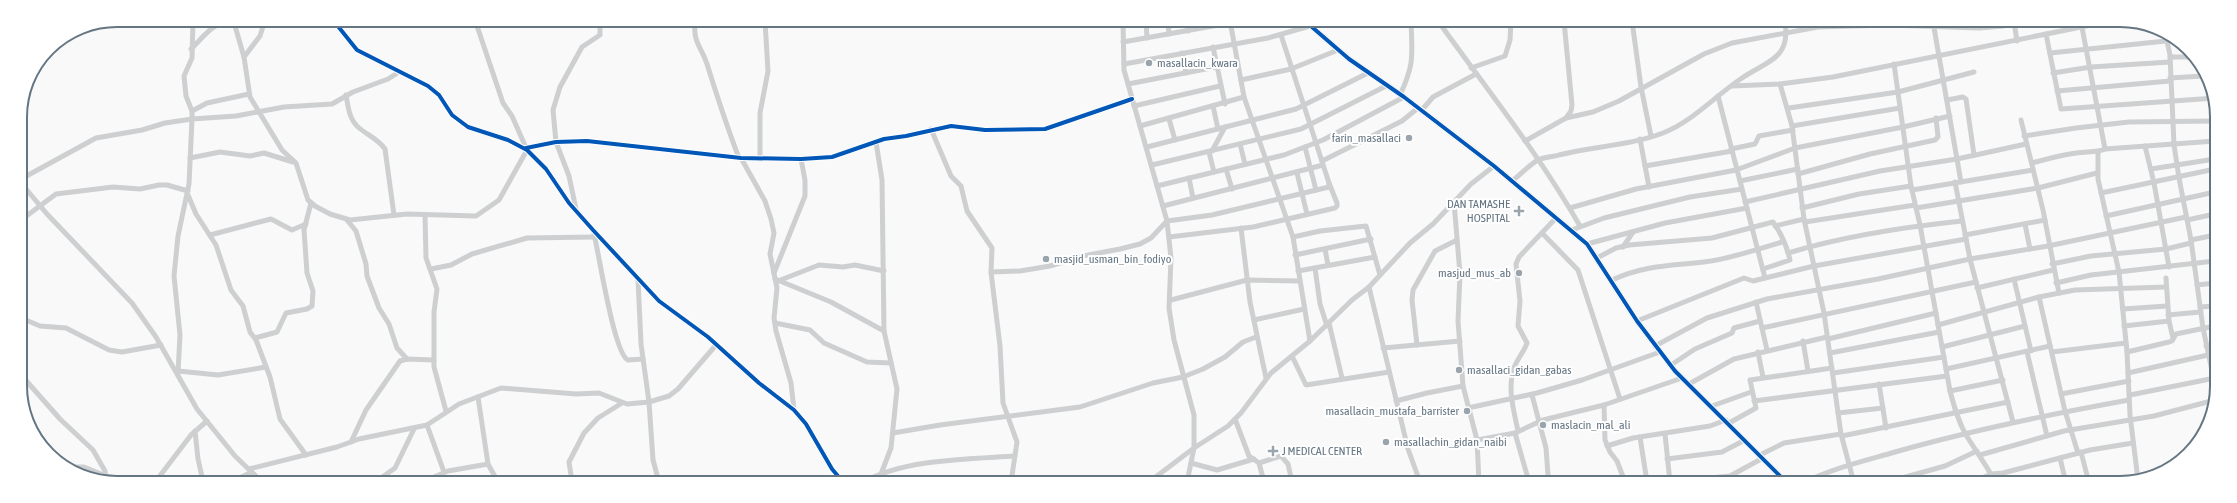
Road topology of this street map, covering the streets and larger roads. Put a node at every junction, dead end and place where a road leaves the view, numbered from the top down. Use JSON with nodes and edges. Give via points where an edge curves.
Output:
{"nodes":[{"id":1,"x":193,"y":27,"type":"edge"},
{"id":2,"x":212,"y":27,"type":"edge"},
{"id":3,"x":235,"y":27,"type":"edge"},
{"id":4,"x":264,"y":27,"type":"edge"},
{"id":5,"x":339,"y":27,"type":"edge"},
{"id":6,"x":478,"y":27,"type":"edge"},
{"id":7,"x":600,"y":27,"type":"edge"},
{"id":8,"x":696,"y":27,"type":"edge"},
{"id":9,"x":765,"y":27,"type":"edge"},
{"id":10,"x":1123,"y":27,"type":"edge"},
{"id":11,"x":1146,"y":27,"type":"edge"},
{"id":12,"x":1168,"y":27,"type":"edge"},
{"id":13,"x":1204,"y":27,"type":"edge"},
{"id":14,"x":1231,"y":27,"type":"edge"},
{"id":15,"x":1307,"y":27,"type":"edge"},
{"id":16,"x":1311,"y":27,"type":"edge"},
{"id":17,"x":1411,"y":27,"type":"edge"},
{"id":18,"x":1442,"y":27,"type":"edge"},
{"id":19,"x":1511,"y":27,"type":"edge"},
{"id":20,"x":1565,"y":27,"type":"edge"},
{"id":21,"x":1633,"y":27,"type":"edge"},
{"id":22,"x":1786,"y":27,"type":"edge"},
{"id":23,"x":1813,"y":27,"type":"edge"},
{"id":24,"x":1933,"y":27,"type":"edge"},
{"id":25,"x":2015,"y":27,"type":"edge"},
{"id":26,"x":2070,"y":27,"type":"edge"},
{"id":27,"x":2082,"y":27,"type":"edge"},
{"id":28,"x":1188,"y":30,"type":"joint"},
{"id":29,"x":1787,"y":32,"type":"junction"},
{"id":30,"x":1169,"y":34,"type":"junction"},
{"id":31,"x":2046,"y":34,"type":"junction"},
{"id":32,"x":1281,"y":35,"type":"junction"},
{"id":33,"x":1147,"y":38,"type":"junction"},
{"id":34,"x":2164,"y":38,"type":"edge"},
{"id":35,"x":2166,"y":40,"type":"edge"},
{"id":36,"x":2017,"y":41,"type":"junction"},
{"id":37,"x":1123,"y":42,"type":"junction"},
{"id":38,"x":1234,"y":43,"type":"junction"},
{"id":39,"x":1213,"y":47,"type":"junction"},
{"id":40,"x":2087,"y":48,"type":"junction"},
{"id":41,"x":191,"y":49,"type":"junction"},
{"id":42,"x":1338,"y":50,"type":"junction"},
{"id":43,"x":1182,"y":52,"type":"junction"},
{"id":44,"x":2050,"y":53,"type":"junction"},
{"id":45,"x":1938,"y":55,"type":"junction"},
{"id":46,"x":244,"y":57,"type":"junction"},
{"id":47,"x":2187,"y":57,"type":"edge"},
{"id":48,"x":2170,"y":60,"type":"junction"},
{"id":49,"x":1124,"y":64,"type":"junction"},
{"id":50,"x":1894,"y":64,"type":"junction"},
{"id":51,"x":1216,"y":67,"type":"junction"},
{"id":52,"x":2091,"y":67,"type":"junction"},
{"id":53,"x":1472,"y":68,"type":"junction"},
{"id":54,"x":1291,"y":69,"type":"junction"},
{"id":55,"x":399,"y":72,"type":"junction"},
{"id":56,"x":1974,"y":72,"type":"dead end"},
{"id":57,"x":1186,"y":73,"type":"junction"},
{"id":58,"x":1368,"y":73,"type":"junction"},
{"id":59,"x":2053,"y":73,"type":"junction"},
{"id":60,"x":1476,"y":74,"type":"junction"},
{"id":61,"x":2200,"y":76,"type":"edge"},
{"id":62,"x":1241,"y":80,"type":"junction"},
{"id":63,"x":1943,"y":80,"type":"junction"},
{"id":64,"x":2170,"y":80,"type":"junction"},
{"id":65,"x":1128,"y":84,"type":"junction"},
{"id":66,"x":1780,"y":84,"type":"junction"},
{"id":67,"x":1220,"y":86,"type":"junction"},
{"id":68,"x":1386,"y":86,"type":"junction"},
{"id":69,"x":1732,"y":86,"type":"junction"},
{"id":70,"x":2094,"y":87,"type":"junction"},
{"id":71,"x":1641,"y":88,"type":"junction"},
{"id":72,"x":2057,"y":91,"type":"junction"},
{"id":73,"x":1898,"y":92,"type":"junction"},
{"id":74,"x":249,"y":94,"type":"junction"},
{"id":75,"x":346,"y":95,"type":"junction"},
{"id":76,"x":1402,"y":96,"type":"junction"},
{"id":77,"x":1718,"y":96,"type":"junction"},
{"id":78,"x":1244,"y":97,"type":"junction"},
{"id":79,"x":2208,"y":98,"type":"edge"},
{"id":80,"x":1132,"y":99,"type":"junction"},
{"id":81,"x":1947,"y":100,"type":"junction"},
{"id":82,"x":2171,"y":100,"type":"junction"},
{"id":83,"x":1225,"y":104,"type":"junction"},
{"id":84,"x":2097,"y":105,"type":"junction"},
{"id":85,"x":1134,"y":106,"type":"junction"},
{"id":86,"x":1214,"y":106,"type":"junction"},
{"id":87,"x":1303,"y":106,"type":"junction"},
{"id":88,"x":1789,"y":108,"type":"junction"},
{"id":89,"x":1900,"y":108,"type":"junction"},
{"id":90,"x":1419,"y":109,"type":"junction"},
{"id":91,"x":192,"y":111,"type":"junction"},
{"id":92,"x":259,"y":112,"type":"junction"},
{"id":93,"x":1950,"y":116,"type":"junction"},
{"id":94,"x":1566,"y":118,"type":"junction"},
{"id":95,"x":1936,"y":118,"type":"junction"},
{"id":96,"x":1169,"y":119,"type":"junction"},
{"id":97,"x":192,"y":120,"type":"junction"},
{"id":98,"x":1252,"y":120,"type":"junction"},
{"id":99,"x":2021,"y":120,"type":"dead end"},
{"id":100,"x":2210,"y":121,"type":"edge"},
{"id":101,"x":2173,"y":123,"type":"junction"},
{"id":102,"x":1310,"y":125,"type":"junction"},
{"id":103,"x":1140,"y":126,"type":"junction"},
{"id":104,"x":2100,"y":126,"type":"junction"},
{"id":105,"x":1224,"y":127,"type":"junction"},
{"id":106,"x":1903,"y":127,"type":"junction"},
{"id":107,"x":1218,"y":128,"type":"junction"},
{"id":108,"x":1792,"y":128,"type":"junction"},
{"id":109,"x":931,"y":129,"type":"junction"},
{"id":110,"x":1651,"y":136,"type":"junction"},
{"id":111,"x":2024,"y":136,"type":"junction"},
{"id":112,"x":1260,"y":139,"type":"junction"},
{"id":113,"x":1640,"y":139,"type":"junction"},
{"id":114,"x":1175,"y":140,"type":"junction"},
{"id":115,"x":1525,"y":141,"type":"junction"},
{"id":116,"x":2210,"y":141,"type":"edge"},
{"id":117,"x":556,"y":142,"type":"junction"},
{"id":118,"x":876,"y":142,"type":"junction"},
{"id":119,"x":1317,"y":142,"type":"junction"},
{"id":120,"x":1240,"y":144,"type":"junction"},
{"id":121,"x":2026,"y":144,"type":"junction"},
{"id":122,"x":2174,"y":145,"type":"junction"},
{"id":123,"x":1906,"y":146,"type":"junction"},
{"id":124,"x":2145,"y":146,"type":"junction"},
{"id":125,"x":1147,"y":147,"type":"junction"},
{"id":126,"x":1305,"y":147,"type":"junction"},
{"id":127,"x":1794,"y":148,"type":"junction"},
{"id":128,"x":527,"y":149,"type":"junction"},
{"id":129,"x":2105,"y":149,"type":"junction"},
{"id":130,"x":1732,"y":150,"type":"junction"},
{"id":131,"x":1210,"y":151,"type":"junction"},
{"id":132,"x":2098,"y":152,"type":"junction"},
{"id":133,"x":1974,"y":155,"type":"junction"},
{"id":134,"x":190,"y":158,"type":"junction"},
{"id":135,"x":740,"y":158,"type":"junction"},
{"id":136,"x":760,"y":159,"type":"junction"},
{"id":137,"x":801,"y":159,"type":"junction"},
{"id":138,"x":1266,"y":159,"type":"junction"},
{"id":139,"x":1957,"y":159,"type":"junction"},
{"id":140,"x":1538,"y":160,"type":"junction"},
{"id":141,"x":2210,"y":161,"type":"edge"},
{"id":142,"x":296,"y":163,"type":"junction"},
{"id":143,"x":1323,"y":163,"type":"junction"},
{"id":144,"x":1245,"y":164,"type":"junction"},
{"id":145,"x":2032,"y":164,"type":"junction"},
{"id":146,"x":1152,"y":165,"type":"junction"},
{"id":147,"x":2177,"y":165,"type":"junction"},
{"id":148,"x":1494,"y":166,"type":"junction"},
{"id":149,"x":1645,"y":166,"type":"junction"},
{"id":150,"x":1909,"y":167,"type":"junction"},
{"id":151,"x":1226,"y":168,"type":"junction"},
{"id":152,"x":1312,"y":169,"type":"junction"},
{"id":153,"x":2151,"y":169,"type":"junction"},
{"id":154,"x":1736,"y":170,"type":"junction"},
{"id":155,"x":2033,"y":170,"type":"junction"},
{"id":156,"x":2210,"y":170,"type":"edge"},
{"id":157,"x":1214,"y":172,"type":"junction"},
{"id":158,"x":1798,"y":172,"type":"junction"},
{"id":159,"x":1297,"y":173,"type":"junction"},
{"id":160,"x":2097,"y":173,"type":"junction"},
{"id":161,"x":27,"y":176,"type":"edge"},
{"id":162,"x":1189,"y":178,"type":"junction"},
{"id":163,"x":2179,"y":178,"type":"junction"},
{"id":164,"x":1272,"y":179,"type":"junction"},
{"id":165,"x":1512,"y":181,"type":"junction"},
{"id":166,"x":1740,"y":181,"type":"junction"},
{"id":167,"x":1958,"y":182,"type":"junction"},
{"id":168,"x":1329,"y":183,"type":"junction"},
{"id":169,"x":2154,"y":183,"type":"junction"},
{"id":170,"x":1157,"y":186,"type":"junction"},
{"id":171,"x":1649,"y":186,"type":"junction"},
{"id":172,"x":1742,"y":188,"type":"junction"},
{"id":173,"x":1911,"y":188,"type":"junction"},
{"id":174,"x":2038,"y":188,"type":"junction"},
{"id":175,"x":1232,"y":189,"type":"junction"},
{"id":176,"x":1316,"y":190,"type":"junction"},
{"id":177,"x":1800,"y":190,"type":"junction"},
{"id":178,"x":27,"y":191,"type":"edge"},
{"id":179,"x":188,"y":193,"type":"junction"},
{"id":180,"x":1303,"y":193,"type":"junction"},
{"id":181,"x":2101,"y":193,"type":"junction"},
{"id":182,"x":2210,"y":193,"type":"edge"},
{"id":183,"x":1193,"y":198,"type":"junction"},
{"id":184,"x":1280,"y":200,"type":"junction"},
{"id":185,"x":2183,"y":200,"type":"junction"},
{"id":186,"x":1958,"y":201,"type":"junction"},
{"id":187,"x":1454,"y":202,"type":"junction"},
{"id":188,"x":1745,"y":202,"type":"junction"},
{"id":189,"x":311,"y":204,"type":"junction"},
{"id":190,"x":39,"y":206,"type":"junction"},
{"id":191,"x":1163,"y":206,"type":"junction"},
{"id":192,"x":1916,"y":206,"type":"junction"},
{"id":193,"x":2158,"y":206,"type":"junction"},
{"id":194,"x":1570,"y":208,"type":"junction"},
{"id":195,"x":1747,"y":208,"type":"junction"},
{"id":196,"x":1802,"y":208,"type":"junction"},
{"id":197,"x":577,"y":211,"type":"junction"},
{"id":198,"x":1307,"y":214,"type":"junction"},
{"id":199,"x":27,"y":215,"type":"edge"},
{"id":200,"x":394,"y":215,"type":"junction"},
{"id":201,"x":425,"y":215,"type":"junction"},
{"id":202,"x":2210,"y":215,"type":"edge"},
{"id":203,"x":2106,"y":216,"type":"junction"},
{"id":204,"x":1556,"y":218,"type":"junction"},
{"id":205,"x":1287,"y":219,"type":"junction"},
{"id":206,"x":2187,"y":219,"type":"junction"},
{"id":207,"x":347,"y":220,"type":"junction"},
{"id":208,"x":1804,"y":220,"type":"junction"},
{"id":209,"x":2045,"y":220,"type":"junction"},
{"id":210,"x":1167,"y":221,"type":"junction"},
{"id":211,"x":1962,"y":221,"type":"junction"},
{"id":212,"x":2161,"y":222,"type":"junction"},
{"id":213,"x":306,"y":224,"type":"junction"},
{"id":214,"x":2025,"y":224,"type":"junction"},
{"id":215,"x":1920,"y":225,"type":"junction"},
{"id":216,"x":1580,"y":226,"type":"junction"},
{"id":217,"x":1775,"y":226,"type":"junction"},
{"id":218,"x":1241,"y":228,"type":"junction"},
{"id":219,"x":1751,"y":229,"type":"junction"},
{"id":220,"x":592,"y":230,"type":"junction"},
{"id":221,"x":1572,"y":230,"type":"junction"},
{"id":222,"x":1633,"y":232,"type":"dead end"},
{"id":223,"x":1542,"y":233,"type":"junction"},
{"id":224,"x":2110,"y":234,"type":"junction"},
{"id":225,"x":2210,"y":235,"type":"edge"},
{"id":226,"x":210,"y":236,"type":"junction"},
{"id":227,"x":594,"y":237,"type":"junction"},
{"id":228,"x":1169,"y":237,"type":"junction"},
{"id":229,"x":1293,"y":237,"type":"junction"},
{"id":230,"x":1965,"y":237,"type":"junction"},
{"id":231,"x":1371,"y":239,"type":"junction"},
{"id":232,"x":1457,"y":240,"type":"junction"},
{"id":233,"x":2191,"y":241,"type":"junction"},
{"id":234,"x":1782,"y":242,"type":"junction"},
{"id":235,"x":1587,"y":244,"type":"junction"},
{"id":236,"x":1810,"y":246,"type":"junction"},
{"id":237,"x":2048,"y":246,"type":"junction"},
{"id":238,"x":1623,"y":247,"type":"junction"},
{"id":239,"x":1924,"y":248,"type":"junction"},
{"id":240,"x":2166,"y":248,"type":"junction"},
{"id":241,"x":1325,"y":249,"type":"junction"},
{"id":242,"x":1758,"y":249,"type":"junction"},
{"id":243,"x":2030,"y":249,"type":"junction"},
{"id":244,"x":1788,"y":253,"type":"junction"},
{"id":245,"x":2114,"y":253,"type":"junction"},
{"id":246,"x":1295,"y":255,"type":"junction"},
{"id":247,"x":1375,"y":257,"type":"junction"},
{"id":248,"x":1597,"y":258,"type":"junction"},
{"id":249,"x":1970,"y":259,"type":"junction"},
{"id":250,"x":2210,"y":262,"type":"edge"},
{"id":251,"x":2194,"y":264,"type":"junction"},
{"id":252,"x":1328,"y":265,"type":"junction"},
{"id":253,"x":1814,"y":266,"type":"junction"},
{"id":254,"x":2053,"y":267,"type":"junction"},
{"id":255,"x":2169,"y":267,"type":"junction"},
{"id":256,"x":1315,"y":268,"type":"junction"},
{"id":257,"x":1927,"y":268,"type":"junction"},
{"id":258,"x":431,"y":269,"type":"junction"},
{"id":259,"x":1763,"y":269,"type":"junction"},
{"id":260,"x":884,"y":271,"type":"junction"},
{"id":261,"x":1298,"y":271,"type":"junction"},
{"id":262,"x":991,"y":272,"type":"junction"},
{"id":263,"x":2119,"y":272,"type":"junction"},
{"id":264,"x":774,"y":273,"type":"junction"},
{"id":265,"x":1380,"y":275,"type":"junction"},
{"id":266,"x":1765,"y":278,"type":"junction"},
{"id":267,"x":2166,"y":278,"type":"dead end"},
{"id":268,"x":638,"y":279,"type":"junction"},
{"id":269,"x":2014,"y":279,"type":"junction"},
{"id":270,"x":777,"y":280,"type":"junction"},
{"id":271,"x":1247,"y":280,"type":"junction"},
{"id":272,"x":1612,"y":280,"type":"junction"},
{"id":273,"x":1299,"y":281,"type":"junction"},
{"id":274,"x":2056,"y":283,"type":"junction"},
{"id":275,"x":2210,"y":284,"type":"edge"},
{"id":276,"x":1977,"y":285,"type":"junction"},
{"id":277,"x":2197,"y":285,"type":"junction"},
{"id":278,"x":1368,"y":287,"type":"junction"},
{"id":279,"x":2166,"y":287,"type":"junction"},
{"id":280,"x":1819,"y":288,"type":"junction"},
{"id":281,"x":2120,"y":289,"type":"junction"},
{"id":282,"x":1932,"y":292,"type":"junction"},
{"id":283,"x":2059,"y":293,"type":"junction"},
{"id":284,"x":2039,"y":297,"type":"junction"},
{"id":285,"x":1170,"y":300,"type":"junction"},
{"id":286,"x":1756,"y":302,"type":"junction"},
{"id":287,"x":2020,"y":303,"type":"junction"},
{"id":288,"x":2167,"y":306,"type":"junction"},
{"id":289,"x":2210,"y":307,"type":"edge"},
{"id":290,"x":1304,"y":309,"type":"junction"},
{"id":291,"x":2123,"y":309,"type":"junction"},
{"id":292,"x":2200,"y":309,"type":"junction"},
{"id":293,"x":1824,"y":313,"type":"junction"},
{"id":294,"x":1936,"y":313,"type":"junction"},
{"id":295,"x":1984,"y":313,"type":"junction"},
{"id":296,"x":2168,"y":315,"type":"junction"},
{"id":297,"x":1254,"y":320,"type":"junction"},
{"id":298,"x":27,"y":321,"type":"edge"},
{"id":299,"x":1637,"y":321,"type":"junction"},
{"id":300,"x":1760,"y":321,"type":"junction"},
{"id":301,"x":2169,"y":321,"type":"junction"},
{"id":302,"x":775,"y":323,"type":"junction"},
{"id":303,"x":1328,"y":324,"type":"junction"},
{"id":304,"x":1938,"y":325,"type":"junction"},
{"id":305,"x":2026,"y":326,"type":"junction"},
{"id":306,"x":2124,"y":326,"type":"junction"},
{"id":307,"x":2210,"y":327,"type":"edge"},
{"id":308,"x":1762,"y":328,"type":"junction"},
{"id":309,"x":2202,"y":328,"type":"junction"},
{"id":310,"x":884,"y":331,"type":"junction"},
{"id":311,"x":1939,"y":332,"type":"junction"},
{"id":312,"x":1256,"y":336,"type":"junction"},
{"id":313,"x":1991,"y":336,"type":"junction"},
{"id":314,"x":255,"y":338,"type":"junction"},
{"id":315,"x":1827,"y":338,"type":"junction"},
{"id":316,"x":2173,"y":338,"type":"junction"},
{"id":317,"x":1310,"y":341,"type":"junction"},
{"id":318,"x":1460,"y":341,"type":"junction"},
{"id":319,"x":1803,"y":341,"type":"junction"},
{"id":320,"x":2126,"y":343,"type":"junction"},
{"id":321,"x":161,"y":345,"type":"junction"},
{"id":322,"x":716,"y":345,"type":"junction"},
{"id":323,"x":1417,"y":345,"type":"junction"},
{"id":324,"x":1655,"y":346,"type":"junction"},
{"id":325,"x":2050,"y":346,"type":"junction"},
{"id":326,"x":2206,"y":346,"type":"junction"},
{"id":327,"x":2210,"y":346,"type":"edge"},
{"id":328,"x":1942,"y":347,"type":"junction"},
{"id":329,"x":1383,"y":348,"type":"junction"},
{"id":330,"x":1767,"y":350,"type":"junction"},
{"id":331,"x":1660,"y":352,"type":"junction"},
{"id":332,"x":1758,"y":352,"type":"junction"},
{"id":333,"x":2029,"y":352,"type":"junction"},
{"id":334,"x":2052,"y":352,"type":"junction"},
{"id":335,"x":2127,"y":352,"type":"junction"},
{"id":336,"x":1830,"y":353,"type":"junction"},
{"id":337,"x":2208,"y":355,"type":"junction"},
{"id":338,"x":1292,"y":356,"type":"junction"},
{"id":339,"x":1944,"y":356,"type":"junction"},
{"id":340,"x":407,"y":358,"type":"junction"},
{"id":341,"x":2210,"y":358,"type":"edge"},
{"id":342,"x":643,"y":359,"type":"junction"},
{"id":343,"x":1997,"y":359,"type":"junction"},
{"id":344,"x":434,"y":360,"type":"junction"},
{"id":345,"x":890,"y":363,"type":"junction"},
{"id":346,"x":1671,"y":365,"type":"junction"},
{"id":347,"x":266,"y":367,"type":"junction"},
{"id":348,"x":1611,"y":369,"type":"junction"},
{"id":349,"x":1946,"y":369,"type":"junction"},
{"id":350,"x":1808,"y":371,"type":"junction"},
{"id":351,"x":1832,"y":371,"type":"junction"},
{"id":352,"x":178,"y":372,"type":"junction"},
{"id":353,"x":1389,"y":372,"type":"junction"},
{"id":354,"x":2128,"y":373,"type":"junction"},
{"id":355,"x":1947,"y":376,"type":"junction"},
{"id":356,"x":1183,"y":377,"type":"junction"},
{"id":357,"x":1763,"y":377,"type":"junction"},
{"id":358,"x":1266,"y":378,"type":"junction"},
{"id":359,"x":1342,"y":378,"type":"junction"},
{"id":360,"x":1682,"y":378,"type":"junction"},
{"id":361,"x":2210,"y":379,"type":"edge"},
{"id":362,"x":2003,"y":380,"type":"junction"},
{"id":363,"x":2129,"y":381,"type":"junction"},
{"id":364,"x":27,"y":382,"type":"edge"},
{"id":365,"x":1688,"y":384,"type":"junction"},
{"id":366,"x":1880,"y":384,"type":"junction"},
{"id":367,"x":1463,"y":386,"type":"junction"},
{"id":368,"x":1835,"y":390,"type":"junction"},
{"id":369,"x":1950,"y":390,"type":"junction"},
{"id":370,"x":1751,"y":392,"type":"junction"},
{"id":371,"x":1532,"y":394,"type":"junction"},
{"id":372,"x":2061,"y":394,"type":"junction"},
{"id":373,"x":478,"y":397,"type":"junction"},
{"id":374,"x":2130,"y":398,"type":"junction"},
{"id":375,"x":1511,"y":399,"type":"junction"},
{"id":376,"x":1620,"y":399,"type":"junction"},
{"id":377,"x":1396,"y":401,"type":"junction"},
{"id":378,"x":1754,"y":401,"type":"junction"},
{"id":379,"x":649,"y":402,"type":"junction"},
{"id":380,"x":2008,"y":402,"type":"junction"},
{"id":381,"x":2208,"y":402,"type":"edge"},
{"id":382,"x":622,"y":403,"type":"junction"},
{"id":383,"x":1604,"y":404,"type":"junction"},
{"id":384,"x":1712,"y":406,"type":"junction"},
{"id":385,"x":1468,"y":408,"type":"junction"},
{"id":386,"x":1883,"y":408,"type":"junction"},
{"id":387,"x":794,"y":410,"type":"junction"},
{"id":388,"x":446,"y":411,"type":"junction"},
{"id":389,"x":1955,"y":411,"type":"junction"},
{"id":390,"x":2065,"y":411,"type":"junction"},
{"id":391,"x":1838,"y":414,"type":"junction"},
{"id":392,"x":1008,"y":416,"type":"junction"},
{"id":393,"x":2042,"y":416,"type":"junction"},
{"id":394,"x":1235,"y":419,"type":"junction"},
{"id":395,"x":2130,"y":420,"type":"junction"},
{"id":396,"x":207,"y":421,"type":"junction"},
{"id":397,"x":1540,"y":422,"type":"junction"},
{"id":398,"x":1728,"y":422,"type":"junction"},
{"id":399,"x":2013,"y":422,"type":"junction"},
{"id":400,"x":427,"y":425,"type":"junction"},
{"id":401,"x":1886,"y":428,"type":"junction"},
{"id":402,"x":414,"y":429,"type":"junction"},
{"id":403,"x":2071,"y":430,"type":"junction"},
{"id":404,"x":194,"y":431,"type":"junction"},
{"id":405,"x":1516,"y":432,"type":"junction"},
{"id":406,"x":893,"y":433,"type":"junction"},
{"id":407,"x":1665,"y":434,"type":"junction"},
{"id":408,"x":1965,"y":434,"type":"junction"},
{"id":409,"x":1841,"y":435,"type":"junction"},
{"id":410,"x":2047,"y":436,"type":"junction"},
{"id":411,"x":1640,"y":437,"type":"junction"},
{"id":412,"x":1477,"y":440,"type":"junction"},
{"id":413,"x":1745,"y":440,"type":"junction"},
{"id":414,"x":351,"y":442,"type":"junction"},
{"id":415,"x":2133,"y":443,"type":"junction"},
{"id":416,"x":1607,"y":446,"type":"junction"},
{"id":417,"x":1194,"y":448,"type":"junction"},
{"id":418,"x":1978,"y":453,"type":"junction"},
{"id":419,"x":2079,"y":453,"type":"junction"},
{"id":420,"x":306,"y":455,"type":"junction"},
{"id":421,"x":1016,"y":456,"type":"junction"},
{"id":422,"x":1762,"y":457,"type":"junction"},
{"id":423,"x":1667,"y":458,"type":"junction"},
{"id":424,"x":2060,"y":458,"type":"junction"},
{"id":425,"x":1256,"y":461,"type":"junction"},
{"id":426,"x":1192,"y":463,"type":"junction"},
{"id":427,"x":488,"y":464,"type":"junction"},
{"id":428,"x":1849,"y":464,"type":"junction"},
{"id":429,"x":77,"y":466,"type":"edge"},
{"id":430,"x":250,"y":471,"type":"junction"},
{"id":431,"x":444,"y":472,"type":"junction"},
{"id":432,"x":95,"y":473,"type":"edge"},
{"id":433,"x":882,"y":474,"type":"junction"},
{"id":434,"x":1991,"y":474,"type":"junction"},
{"id":435,"x":2137,"y":474,"type":"edge"},
{"id":436,"x":105,"y":475,"type":"edge"},
{"id":437,"x":160,"y":476,"type":"edge"},
{"id":438,"x":202,"y":476,"type":"edge"},
{"id":439,"x":242,"y":476,"type":"edge"},
{"id":440,"x":256,"y":476,"type":"edge"},
{"id":441,"x":383,"y":476,"type":"edge"},
{"id":442,"x":436,"y":476,"type":"edge"},
{"id":443,"x":495,"y":476,"type":"edge"},
{"id":444,"x":571,"y":476,"type":"edge"},
{"id":445,"x":657,"y":476,"type":"edge"},
{"id":446,"x":838,"y":476,"type":"edge"},
{"id":447,"x":878,"y":476,"type":"edge"},
{"id":448,"x":1012,"y":476,"type":"edge"},
{"id":449,"x":1157,"y":476,"type":"edge"},
{"id":450,"x":1189,"y":476,"type":"edge"},
{"id":451,"x":1262,"y":476,"type":"edge"},
{"id":452,"x":1291,"y":476,"type":"edge"},
{"id":453,"x":1418,"y":476,"type":"edge"},
{"id":454,"x":1480,"y":476,"type":"edge"},
{"id":455,"x":1527,"y":476,"type":"edge"},
{"id":456,"x":1548,"y":476,"type":"edge"},
{"id":457,"x":1622,"y":476,"type":"edge"},
{"id":458,"x":1646,"y":476,"type":"edge"},
{"id":459,"x":1669,"y":476,"type":"edge"},
{"id":460,"x":1730,"y":476,"type":"edge"},
{"id":461,"x":1781,"y":476,"type":"edge"},
{"id":462,"x":1818,"y":476,"type":"edge"},
{"id":463,"x":1852,"y":476,"type":"edge"},
{"id":464,"x":1912,"y":476,"type":"edge"},
{"id":465,"x":1987,"y":476,"type":"edge"},
{"id":466,"x":2064,"y":476,"type":"edge"},
{"id":467,"x":2087,"y":476,"type":"edge"}],
"edges":[{"from":1,"to":41,"type":"street"},
{"from":2,"to":41,"type":"street"},
{"from":3,"to":46,"type":"street"},
{"from":4,"to":46,"type":"street"},
{"from":5,"to":55,"type":"street","via":[[357,50]]},
{"from":6,"to":128,"type":"street","via":[[501,98]]},
{"from":7,"to":117,"type":"street","via":[[600,35],[582,47],[556,98],[553,117]]},
{"from":8,"to":135,"type":"street","via":[[697,45],[707,62],[716,97]]},
{"from":9,"to":136,"type":"street","via":[[768,80],[760,113]]},
{"from":10,"to":37,"type":"street"},
{"from":11,"to":33,"type":"street"},
{"from":12,"to":30,"type":"street"},
{"from":13,"to":28,"type":"street"},
{"from":14,"to":38,"type":"street"},
{"from":15,"to":32,"type":"street"},
{"from":16,"to":42,"type":"street"},
{"from":17,"to":76,"type":"street","via":[[1413,57]]},
{"from":18,"to":53,"type":"street"},
{"from":19,"to":53,"type":"street","via":[[1505,56]]},
{"from":20,"to":94,"type":"street","via":[[1572,105]]},
{"from":21,"to":71,"type":"street"},
{"from":22,"to":29,"type":"street"},
{"from":23,"to":29,"type":"street"},
{"from":24,"to":45,"type":"street"},
{"from":25,"to":36,"type":"street"},
{"from":26,"to":31,"type":"street"},
{"from":27,"to":40,"type":"street"},
{"from":28,"to":30,"type":"street"},
{"from":29,"to":69,"type":"street","via":[[1781,53],[1774,60]]},
{"from":29,"to":71,"type":"street","via":[[1732,43],[1704,54]]},
{"from":30,"to":33,"type":"street"},
{"from":31,"to":36,"type":"street"},
{"from":31,"to":44,"type":"street"},
{"from":32,"to":38,"type":"street"},
{"from":32,"to":54,"type":"street"},
{"from":33,"to":37,"type":"street"},
{"from":34,"to":40,"type":"street"},
{"from":35,"to":48,"type":"street"},
{"from":36,"to":45,"type":"street"},
{"from":37,"to":49,"type":"street"},
{"from":38,"to":39,"type":"street"},
{"from":38,"to":62,"type":"street"},
{"from":39,"to":43,"type":"street"},
{"from":39,"to":51,"type":"street"},
{"from":40,"to":44,"type":"street"},
{"from":40,"to":52,"type":"street"},
{"from":41,"to":91,"type":"street","via":[[192,60],[184,76],[186,96]]},
{"from":42,"to":54,"type":"street"},
{"from":42,"to":58,"type":"street"},
{"from":43,"to":49,"type":"street"},
{"from":43,"to":57,"type":"street"},
{"from":44,"to":59,"type":"street"},
{"from":45,"to":50,"type":"street"},
{"from":45,"to":63,"type":"street"},
{"from":46,"to":74,"type":"street"},
{"from":47,"to":48,"type":"street"},
{"from":48,"to":52,"type":"street"},
{"from":48,"to":64,"type":"street"},
{"from":49,"to":65,"type":"street"},
{"from":50,"to":66,"type":"street","via":[[1833,77]]},
{"from":50,"to":73,"type":"street"},
{"from":51,"to":57,"type":"street"},
{"from":51,"to":67,"type":"street"},
{"from":52,"to":59,"type":"street"},
{"from":52,"to":70,"type":"street"},
{"from":53,"to":60,"type":"street"},
{"from":54,"to":62,"type":"street"},
{"from":54,"to":87,"type":"street"},
{"from":55,"to":75,"type":"street","via":[[388,79]]},
{"from":55,"to":128,"type":"street","via":[[428,86],[439,96],[452,115],[468,126]]},
{"from":56,"to":63,"type":"street"},
{"from":57,"to":65,"type":"street"},
{"from":58,"to":68,"type":"street"},
{"from":58,"to":87,"type":"street"},
{"from":59,"to":72,"type":"street"},
{"from":60,"to":90,"type":"street","via":[[1433,97]]},
{"from":60,"to":115,"type":"street"},
{"from":61,"to":64,"type":"street"},
{"from":62,"to":78,"type":"street"},
{"from":63,"to":73,"type":"street"},
{"from":63,"to":81,"type":"street"},
{"from":64,"to":70,"type":"street"},
{"from":64,"to":82,"type":"street"},
{"from":65,"to":80,"type":"street"},
{"from":66,"to":69,"type":"street"},
{"from":66,"to":88,"type":"street"},
{"from":67,"to":83,"type":"street"},
{"from":67,"to":85,"type":"street"},
{"from":68,"to":76,"type":"street"},
{"from":68,"to":102,"type":"street"},
{"from":69,"to":77,"type":"street"},
{"from":70,"to":72,"type":"street"},
{"from":70,"to":84,"type":"street"},
{"from":71,"to":94,"type":"street","via":[[1593,112]]},
{"from":71,"to":110,"type":"street"},
{"from":72,"to":84,"type":"street","via":[[2061,109]]},
{"from":73,"to":88,"type":"street"},
{"from":73,"to":89,"type":"street"},
{"from":74,"to":91,"type":"street","via":[[207,103]]},
{"from":74,"to":92,"type":"street"},
{"from":75,"to":92,"type":"street","via":[[332,104],[284,107]]},
{"from":75,"to":200,"type":"street","via":[[352,120],[385,149]]},
{"from":76,"to":90,"type":"street"},
{"from":76,"to":119,"type":"street"},
{"from":77,"to":110,"type":"street","via":[[1682,124]]},
{"from":77,"to":130,"type":"street"},
{"from":78,"to":83,"type":"street"},
{"from":78,"to":98,"type":"street"},
{"from":79,"to":82,"type":"street"},
{"from":80,"to":85,"type":"street"},
{"from":80,"to":109,"type":"street","via":[[1045,129],[985,130],[951,126]]},
{"from":81,"to":93,"type":"street"},
{"from":81,"to":133,"type":"street","via":[[1963,97],[1966,99]]},
{"from":82,"to":84,"type":"street"},
{"from":82,"to":101,"type":"street"},
{"from":83,"to":86,"type":"street"},
{"from":84,"to":104,"type":"street"},
{"from":85,"to":103,"type":"street"},
{"from":86,"to":96,"type":"street"},
{"from":86,"to":107,"type":"street"},
{"from":87,"to":98,"type":"street"},
{"from":87,"to":102,"type":"street"},
{"from":88,"to":108,"type":"street"},
{"from":89,"to":106,"type":"street"},
{"from":89,"to":108,"type":"street"},
{"from":90,"to":143,"type":"street","via":[[1402,121]]},
{"from":90,"to":148,"type":"street"},
{"from":91,"to":97,"type":"street"},
{"from":92,"to":97,"type":"street"},
{"from":92,"to":142,"type":"street","via":[[282,150]]},
{"from":93,"to":95,"type":"street"},
{"from":93,"to":139,"type":"street"},
{"from":94,"to":115,"type":"street"},
{"from":95,"to":106,"type":"street"},
{"from":95,"to":123,"type":"street","via":[[1938,137],[1935,140]]},
{"from":96,"to":103,"type":"street"},
{"from":96,"to":114,"type":"street"},
{"from":97,"to":134,"type":"street"},
{"from":97,"to":161,"type":"street","via":[[165,123],[96,138]]},
{"from":98,"to":105,"type":"street"},
{"from":98,"to":112,"type":"street"},
{"from":99,"to":111,"type":"street"},
{"from":100,"to":101,"type":"street"},
{"from":101,"to":104,"type":"street","via":[[2128,122]]},
{"from":101,"to":122,"type":"street"},
{"from":102,"to":112,"type":"street"},
{"from":102,"to":119,"type":"street"},
{"from":103,"to":125,"type":"street"},
{"from":104,"to":111,"type":"street"},
{"from":104,"to":129,"type":"street"},
{"from":105,"to":107,"type":"street"},
{"from":105,"to":131,"type":"street"},
{"from":106,"to":123,"type":"street"},
{"from":106,"to":127,"type":"street"},
{"from":107,"to":114,"type":"street"},
{"from":108,"to":127,"type":"street"},
{"from":108,"to":130,"type":"street","via":[[1759,136],[1755,144]]},
{"from":109,"to":118,"type":"street"},
{"from":109,"to":262,"type":"street","via":[[951,176],[961,186],[967,211],[992,248]]},
{"from":110,"to":113,"type":"street"},
{"from":111,"to":121,"type":"street"},
{"from":112,"to":120,"type":"street"},
{"from":112,"to":138,"type":"street"},
{"from":113,"to":140,"type":"street"},
{"from":113,"to":149,"type":"street"},
{"from":114,"to":125,"type":"street"},
{"from":115,"to":140,"type":"street"},
{"from":116,"to":122,"type":"street"},
{"from":117,"to":128,"type":"street"},
{"from":117,"to":135,"type":"street","via":[[587,141]]},
{"from":117,"to":197,"type":"street","via":[[569,176]]},
{"from":118,"to":137,"type":"street","via":[[832,157]]},
{"from":118,"to":260,"type":"street","via":[[882,180]]},
{"from":119,"to":126,"type":"street"},
{"from":119,"to":143,"type":"street"},
{"from":120,"to":131,"type":"street"},
{"from":120,"to":144,"type":"street"},
{"from":121,"to":133,"type":"street"},
{"from":121,"to":145,"type":"street"},
{"from":122,"to":124,"type":"street"},
{"from":122,"to":147,"type":"street"},
{"from":123,"to":150,"type":"street"},
{"from":123,"to":158,"type":"street"},
{"from":124,"to":129,"type":"street"},
{"from":124,"to":153,"type":"street"},
{"from":125,"to":146,"type":"street"},
{"from":126,"to":138,"type":"street"},
{"from":126,"to":152,"type":"street"},
{"from":127,"to":154,"type":"street"},
{"from":127,"to":158,"type":"street"},
{"from":128,"to":197,"type":"street"},
{"from":128,"to":201,"type":"street","via":[[499,200],[482,213],[470,217]]},
{"from":129,"to":132,"type":"street"},
{"from":130,"to":149,"type":"street"},
{"from":130,"to":154,"type":"street"},
{"from":131,"to":146,"type":"street"},
{"from":131,"to":157,"type":"street"},
{"from":132,"to":145,"type":"street","via":[[2064,155]]},
{"from":132,"to":160,"type":"street"},
{"from":133,"to":139,"type":"street"},
{"from":134,"to":142,"type":"street","via":[[220,152],[250,156],[264,153]]},
{"from":134,"to":179,"type":"street"},
{"from":135,"to":136,"type":"street"},
{"from":135,"to":264,"type":"street","via":[[765,201],[771,218],[774,234],[770,254]]},
{"from":136,"to":137,"type":"street"},
{"from":137,"to":264,"type":"street","via":[[805,196]]},
{"from":138,"to":144,"type":"street"},
{"from":138,"to":164,"type":"street"},
{"from":139,"to":150,"type":"street"},
{"from":139,"to":167,"type":"street"},
{"from":140,"to":165,"type":"street"},
{"from":140,"to":194,"type":"street"},
{"from":141,"to":147,"type":"street"},
{"from":142,"to":189,"type":"street"},
{"from":143,"to":152,"type":"street"},
{"from":143,"to":168,"type":"street"},
{"from":144,"to":151,"type":"street"},
{"from":145,"to":155,"type":"street"},
{"from":146,"to":170,"type":"street"},
{"from":147,"to":153,"type":"street"},
{"from":147,"to":163,"type":"street"},
{"from":148,"to":165,"type":"street"},
{"from":148,"to":187,"type":"street","via":[[1471,184]]},
{"from":149,"to":171,"type":"street"},
{"from":150,"to":173,"type":"street"},
{"from":150,"to":177,"type":"street","via":[[1880,171]]},
{"from":151,"to":157,"type":"street"},
{"from":151,"to":175,"type":"street"},
{"from":152,"to":159,"type":"street"},
{"from":152,"to":176,"type":"street"},
{"from":153,"to":169,"type":"street"},
{"from":154,"to":166,"type":"street"},
{"from":154,"to":171,"type":"street"},
{"from":155,"to":167,"type":"street"},
{"from":155,"to":174,"type":"street"},
{"from":156,"to":163,"type":"street"},
{"from":157,"to":162,"type":"street"},
{"from":158,"to":166,"type":"street"},
{"from":158,"to":177,"type":"street"},
{"from":159,"to":164,"type":"street"},
{"from":159,"to":180,"type":"street"},
{"from":160,"to":174,"type":"street"},
{"from":160,"to":181,"type":"street"},
{"from":162,"to":170,"type":"street"},
{"from":162,"to":183,"type":"street"},
{"from":163,"to":169,"type":"street"},
{"from":163,"to":185,"type":"street"},
{"from":164,"to":175,"type":"street"},
{"from":164,"to":184,"type":"street"},
{"from":165,"to":204,"type":"street"},
{"from":166,"to":172,"type":"street"},
{"from":167,"to":173,"type":"street"},
{"from":167,"to":186,"type":"street"},
{"from":168,"to":176,"type":"street","via":[[1329,187]]},
{"from":168,"to":198,"type":"street","via":[[1337,208]]},
{"from":169,"to":181,"type":"street"},
{"from":169,"to":193,"type":"street"},
{"from":170,"to":191,"type":"street"},
{"from":171,"to":194,"type":"street","via":[[1604,196]]},
{"from":172,"to":188,"type":"street"},
{"from":172,"to":216,"type":"street","via":[[1677,200]]},
{"from":173,"to":192,"type":"street"},
{"from":173,"to":196,"type":"street","via":[[1859,194]]},
{"from":174,"to":186,"type":"street"},
{"from":174,"to":209,"type":"street"},
{"from":175,"to":183,"type":"street"},
{"from":176,"to":180,"type":"street"},
{"from":177,"to":188,"type":"street"},
{"from":177,"to":196,"type":"street"},
{"from":178,"to":190,"type":"street"},
{"from":179,"to":190,"type":"street","via":[[167,185],[140,189],[108,188],[56,194]]},
{"from":179,"to":226,"type":"street","via":[[196,214]]},
{"from":179,"to":352,"type":"street","via":[[178,236],[174,276],[180,329]]},
{"from":180,"to":184,"type":"street"},
{"from":180,"to":198,"type":"street"},
{"from":181,"to":203,"type":"street"},
{"from":182,"to":185,"type":"street"},
{"from":183,"to":191,"type":"street"},
{"from":184,"to":205,"type":"street"},
{"from":184,"to":210,"type":"street","via":[[1212,215]]},
{"from":185,"to":193,"type":"street"},
{"from":185,"to":206,"type":"street"},
{"from":186,"to":192,"type":"street"},
{"from":186,"to":211,"type":"street"},
{"from":187,"to":232,"type":"street"},
{"from":187,"to":265,"type":"street"},
{"from":188,"to":195,"type":"street"},
{"from":189,"to":207,"type":"street"},
{"from":189,"to":213,"type":"street"},
{"from":190,"to":199,"type":"street"},
{"from":190,"to":321,"type":"street","via":[[132,303]]},
{"from":191,"to":210,"type":"street"},
{"from":192,"to":208,"type":"street"},
{"from":192,"to":215,"type":"street"},
{"from":193,"to":203,"type":"street"},
{"from":193,"to":212,"type":"street"},
{"from":194,"to":216,"type":"street"},
{"from":195,"to":219,"type":"street"},
{"from":195,"to":235,"type":"street","via":[[1665,223]]},
{"from":196,"to":208,"type":"street"},
{"from":197,"to":220,"type":"street"},
{"from":198,"to":205,"type":"street"},
{"from":200,"to":201,"type":"street"},
{"from":200,"to":207,"type":"street"},
{"from":201,"to":258,"type":"street","via":[[426,258]]},
{"from":202,"to":206,"type":"street"},
{"from":203,"to":224,"type":"street"},
{"from":204,"to":221,"type":"street"},
{"from":204,"to":223,"type":"street"},
{"from":205,"to":218,"type":"street"},
{"from":205,"to":229,"type":"street"},
{"from":206,"to":212,"type":"street"},
{"from":206,"to":233,"type":"street"},
{"from":207,"to":340,"type":"street","via":[[356,231],[367,276],[379,308],[389,324],[397,348]]},
{"from":208,"to":217,"type":"street"},
{"from":208,"to":236,"type":"street"},
{"from":209,"to":214,"type":"street"},
{"from":209,"to":237,"type":"street"},
{"from":210,"to":228,"type":"street"},
{"from":210,"to":262,"type":"street","via":[[1151,238],[1134,246],[1083,256],[1050,266]]},
{"from":211,"to":215,"type":"street"},
{"from":211,"to":230,"type":"street"},
{"from":212,"to":224,"type":"street"},
{"from":212,"to":240,"type":"street"},
{"from":213,"to":226,"type":"street","via":[[292,230],[271,219]]},
{"from":213,"to":314,"type":"street","via":[[304,230],[307,273],[313,291],[312,306],[286,313],[277,332]]},
{"from":214,"to":230,"type":"street"},
{"from":214,"to":243,"type":"street"},
{"from":215,"to":236,"type":"street"},
{"from":215,"to":239,"type":"street"},
{"from":216,"to":221,"type":"street"},
{"from":217,"to":219,"type":"street","via":[[1772,222]]},
{"from":217,"to":234,"type":"street"},
{"from":218,"to":228,"type":"street"},
{"from":218,"to":271,"type":"street"},
{"from":219,"to":238,"type":"street","via":[[1698,240]]},
{"from":219,"to":242,"type":"street"},
{"from":220,"to":227,"type":"street"},
{"from":220,"to":268,"type":"street"},
{"from":221,"to":235,"type":"street"},
{"from":222,"to":238,"type":"street"},
{"from":223,"to":348,"type":"street","via":[[1578,270]]},
{"from":223,"to":375,"type":"street","via":[[1519,257],[1516,264],[1520,301],[1518,326],[1526,343],[1513,369]]},
{"from":224,"to":237,"type":"street"},
{"from":224,"to":245,"type":"street"},
{"from":225,"to":233,"type":"street"},
{"from":226,"to":314,"type":"street","via":[[216,245],[231,290],[243,306],[250,332]]},
{"from":227,"to":258,"type":"street","via":[[527,238],[472,254],[451,265]]},
{"from":227,"to":342,"type":"street","via":[[613,327],[624,356],[628,360]]},
{"from":228,"to":285,"type":"street"},
{"from":229,"to":231,"type":"street","via":[[1363,226],[1368,228]]},
{"from":229,"to":246,"type":"street"},
{"from":230,"to":239,"type":"street"},
{"from":230,"to":249,"type":"street"},
{"from":231,"to":241,"type":"street"},
{"from":231,"to":247,"type":"street"},
{"from":232,"to":318,"type":"street"},
{"from":232,"to":323,"type":"street","via":[[1435,251],[1413,290]]},
{"from":233,"to":240,"type":"street"},
{"from":233,"to":251,"type":"street"},
{"from":234,"to":242,"type":"street"},
{"from":234,"to":244,"type":"street","via":[[1786,244]]},
{"from":235,"to":248,"type":"street"},
{"from":236,"to":244,"type":"street"},
{"from":236,"to":253,"type":"street"},
{"from":237,"to":243,"type":"street"},
{"from":237,"to":254,"type":"street"},
{"from":238,"to":248,"type":"street"},
{"from":239,"to":253,"type":"street"},
{"from":239,"to":257,"type":"street"},
{"from":240,"to":245,"type":"street"},
{"from":240,"to":255,"type":"street"},
{"from":241,"to":246,"type":"street"},
{"from":241,"to":252,"type":"street"},
{"from":242,"to":259,"type":"street"},
{"from":242,"to":272,"type":"street","via":[[1712,261],[1658,265],[1626,273]]},
{"from":243,"to":249,"type":"street"},
{"from":244,"to":259,"type":"street","via":[[1789,262]]},
{"from":245,"to":254,"type":"street"},
{"from":245,"to":263,"type":"street"},
{"from":246,"to":261,"type":"street"},
{"from":247,"to":252,"type":"street"},
{"from":247,"to":265,"type":"street"},
{"from":248,"to":272,"type":"street"},
{"from":249,"to":257,"type":"street"},
{"from":249,"to":276,"type":"street"},
{"from":250,"to":251,"type":"street"},
{"from":251,"to":255,"type":"street"},
{"from":251,"to":277,"type":"street"},
{"from":252,"to":256,"type":"street"},
{"from":253,"to":266,"type":"street"},
{"from":253,"to":280,"type":"street"},
{"from":254,"to":269,"type":"street"},
{"from":254,"to":274,"type":"street"},
{"from":255,"to":263,"type":"street"},
{"from":256,"to":261,"type":"street"},
{"from":256,"to":303,"type":"street","via":[[1320,304]]},
{"from":257,"to":280,"type":"street"},
{"from":257,"to":282,"type":"street"},
{"from":258,"to":344,"type":"street","via":[[437,290]]},
{"from":259,"to":266,"type":"street"},
{"from":260,"to":270,"type":"street","via":[[855,265],[819,265]]},
{"from":260,"to":310,"type":"street"},
{"from":261,"to":273,"type":"street"},
{"from":262,"to":392,"type":"street","via":[[1000,346],[1003,402]]},
{"from":263,"to":274,"type":"street"},
{"from":263,"to":281,"type":"street"},
{"from":264,"to":270,"type":"street"},
{"from":265,"to":278,"type":"street"},
{"from":266,"to":299,"type":"street","via":[[1750,281],[1744,278],[1730,282]]},
{"from":267,"to":279,"type":"street"},
{"from":268,"to":322,"type":"street","via":[[659,302]]},
{"from":268,"to":342,"type":"street"},
{"from":269,"to":276,"type":"street"},
{"from":269,"to":287,"type":"street"},
{"from":270,"to":302,"type":"street"},
{"from":270,"to":310,"type":"street","via":[[831,302]]},
{"from":271,"to":273,"type":"street"},
{"from":271,"to":285,"type":"street"},
{"from":271,"to":297,"type":"street"},
{"from":272,"to":299,"type":"street"},
{"from":273,"to":290,"type":"street"},
{"from":274,"to":283,"type":"street"},
{"from":275,"to":277,"type":"street"},
{"from":276,"to":282,"type":"street"},
{"from":276,"to":295,"type":"street"},
{"from":277,"to":292,"type":"street"},
{"from":278,"to":303,"type":"street"},
{"from":278,"to":329,"type":"street"},
{"from":279,"to":281,"type":"street"},
{"from":279,"to":288,"type":"street"},
{"from":280,"to":286,"type":"street"},
{"from":280,"to":293,"type":"street"},
{"from":281,"to":283,"type":"street"},
{"from":281,"to":291,"type":"street"},
{"from":282,"to":293,"type":"street"},
{"from":282,"to":294,"type":"street"},
{"from":283,"to":284,"type":"street"},
{"from":284,"to":287,"type":"street"},
{"from":284,"to":325,"type":"street"},
{"from":285,"to":356,"type":"street","via":[[1174,340]]},
{"from":286,"to":300,"type":"street"},
{"from":286,"to":324,"type":"street","via":[[1708,318]]},
{"from":287,"to":295,"type":"street"},
{"from":287,"to":305,"type":"street"},
{"from":288,"to":291,"type":"street"},
{"from":288,"to":296,"type":"street"},
{"from":289,"to":292,"type":"street"},
{"from":290,"to":297,"type":"street"},
{"from":290,"to":317,"type":"street"},
{"from":291,"to":306,"type":"street"},
{"from":292,"to":296,"type":"street"},
{"from":292,"to":309,"type":"street"},
{"from":293,"to":308,"type":"street"},
{"from":293,"to":315,"type":"street"},
{"from":294,"to":304,"type":"street"},
{"from":294,"to":315,"type":"street"},
{"from":295,"to":304,"type":"street"},
{"from":295,"to":313,"type":"street"},
{"from":296,"to":301,"type":"street"},
{"from":297,"to":312,"type":"street"},
{"from":298,"to":321,"type":"street","via":[[40,326],[63,327],[109,350],[122,352]]},
{"from":299,"to":324,"type":"street"},
{"from":300,"to":308,"type":"street"},
{"from":300,"to":346,"type":"street","via":[[1735,328],[1732,333],[1695,349]]},
{"from":301,"to":306,"type":"street"},
{"from":301,"to":316,"type":"street"},
{"from":302,"to":345,"type":"street","via":[[810,330],[824,344],[867,362]]},
{"from":302,"to":387,"type":"street","via":[[791,382]]},
{"from":303,"to":317,"type":"street"},
{"from":303,"to":359,"type":"street"},
{"from":304,"to":311,"type":"street"},
{"from":305,"to":313,"type":"street"},
{"from":305,"to":333,"type":"street"},
{"from":306,"to":320,"type":"street"},
{"from":307,"to":309,"type":"street"},
{"from":308,"to":330,"type":"street"},
{"from":309,"to":316,"type":"street","via":[[2176,334]]},
{"from":309,"to":326,"type":"street"},
{"from":310,"to":345,"type":"street"},
{"from":311,"to":328,"type":"street"},
{"from":311,"to":336,"type":"street"},
{"from":312,"to":356,"type":"street","via":[[1243,342],[1225,357]]},
{"from":312,"to":358,"type":"street"},
{"from":313,"to":328,"type":"street"},
{"from":313,"to":343,"type":"street"},
{"from":314,"to":347,"type":"street"},
{"from":315,"to":319,"type":"street"},
{"from":315,"to":336,"type":"street"},
{"from":316,"to":335,"type":"street","via":[[2169,342]]},
{"from":317,"to":338,"type":"street"},
{"from":318,"to":323,"type":"street"},
{"from":318,"to":367,"type":"street"},
{"from":319,"to":330,"type":"street"},
{"from":319,"to":350,"type":"street"},
{"from":320,"to":334,"type":"street"},
{"from":320,"to":335,"type":"street"},
{"from":321,"to":352,"type":"street"},
{"from":322,"to":379,"type":"street","via":[[678,389],[669,396]]},
{"from":322,"to":387,"type":"street"},
{"from":323,"to":329,"type":"street"},
{"from":324,"to":331,"type":"street"},
{"from":325,"to":333,"type":"street"},
{"from":325,"to":334,"type":"street"},
{"from":326,"to":327,"type":"street"},
{"from":326,"to":337,"type":"street"},
{"from":328,"to":339,"type":"street"},
{"from":329,"to":353,"type":"street"},
{"from":330,"to":332,"type":"street"},
{"from":331,"to":346,"type":"street"},
{"from":331,"to":348,"type":"street"},
{"from":332,"to":357,"type":"street"},
{"from":332,"to":365,"type":"street","via":[[1734,359]]},
{"from":333,"to":343,"type":"street"},
{"from":333,"to":393,"type":"street"},
{"from":334,"to":372,"type":"street"},
{"from":335,"to":354,"type":"street"},
{"from":336,"to":351,"type":"street"},
{"from":337,"to":341,"type":"street"},
{"from":337,"to":354,"type":"street"},
{"from":338,"to":358,"type":"street"},
{"from":338,"to":359,"type":"street","via":[[1306,385]]},
{"from":339,"to":349,"type":"street"},
{"from":339,"to":351,"type":"street"},
{"from":340,"to":344,"type":"street"},
{"from":340,"to":414,"type":"street","via":[[398,363],[373,399]]},
{"from":342,"to":379,"type":"street"},
{"from":343,"to":349,"type":"street"},
{"from":343,"to":362,"type":"street"},
{"from":344,"to":388,"type":"street","via":[[436,379]]},
{"from":345,"to":406,"type":"street","via":[[897,389]]},
{"from":346,"to":360,"type":"street"},
{"from":347,"to":352,"type":"street","via":[[218,375]]},
{"from":347,"to":420,"type":"street","via":[[280,419]]},
{"from":348,"to":371,"type":"street"},
{"from":348,"to":376,"type":"street"},
{"from":349,"to":355,"type":"street"},
{"from":350,"to":351,"type":"street"},
{"from":350,"to":357,"type":"street"},
{"from":351,"to":368,"type":"street"},
{"from":352,"to":396,"type":"street"},
{"from":353,"to":359,"type":"street"},
{"from":353,"to":377,"type":"street"},
{"from":354,"to":363,"type":"street"},
{"from":355,"to":366,"type":"street"},
{"from":355,"to":369,"type":"street"},
{"from":356,"to":392,"type":"street","via":[[1153,383],[1080,407]]},
{"from":356,"to":417,"type":"street","via":[[1194,416]]},
{"from":357,"to":370,"type":"street","via":[[1750,380]]},
{"from":358,"to":394,"type":"street"},
{"from":360,"to":365,"type":"street"},
{"from":360,"to":376,"type":"street"},
{"from":361,"to":374,"type":"street"},
{"from":362,"to":369,"type":"street"},
{"from":362,"to":380,"type":"street"},
{"from":363,"to":372,"type":"street"},
{"from":363,"to":374,"type":"street"},
{"from":364,"to":436,"type":"street","via":[[60,419],[93,450]]},
{"from":365,"to":384,"type":"street"},
{"from":366,"to":368,"type":"street"},
{"from":366,"to":386,"type":"street"},
{"from":367,"to":377,"type":"street"},
{"from":367,"to":385,"type":"street"},
{"from":368,"to":378,"type":"street"},
{"from":368,"to":391,"type":"street"},
{"from":369,"to":389,"type":"street"},
{"from":370,"to":378,"type":"street"},
{"from":370,"to":384,"type":"street"},
{"from":371,"to":375,"type":"street"},
{"from":371,"to":397,"type":"street"},
{"from":372,"to":390,"type":"street"},
{"from":373,"to":382,"type":"street","via":[[501,388],[576,394],[599,393]]},
{"from":373,"to":388,"type":"street"},
{"from":373,"to":427,"type":"street"},
{"from":374,"to":390,"type":"street"},
{"from":374,"to":395,"type":"street"},
{"from":375,"to":385,"type":"street"},
{"from":375,"to":405,"type":"street"},
{"from":376,"to":383,"type":"street"},
{"from":377,"to":453,"type":"street"},
{"from":378,"to":398,"type":"street","via":[[1755,409]]},
{"from":379,"to":382,"type":"street"},
{"from":379,"to":445,"type":"street","via":[[653,460]]},
{"from":380,"to":389,"type":"street"},
{"from":380,"to":399,"type":"street"},
{"from":381,"to":395,"type":"street"},
{"from":382,"to":444,"type":"street","via":[[598,418],[584,432],[569,462]]},
{"from":383,"to":397,"type":"street"},
{"from":383,"to":416,"type":"street"},
{"from":384,"to":398,"type":"street"},
{"from":385,"to":412,"type":"street"},
{"from":386,"to":391,"type":"street"},
{"from":386,"to":401,"type":"street"},
{"from":387,"to":446,"type":"street","via":[[806,424]]},
{"from":388,"to":400,"type":"street"},
{"from":389,"to":401,"type":"street"},
{"from":389,"to":408,"type":"street"},
{"from":390,"to":393,"type":"street"},
{"from":390,"to":403,"type":"street"},
{"from":391,"to":409,"type":"street"},
{"from":392,"to":406,"type":"street"},
{"from":392,"to":421,"type":"street","via":[[1017,437]]},
{"from":393,"to":399,"type":"street"},
{"from":393,"to":410,"type":"street"},
{"from":394,"to":417,"type":"street"},
{"from":394,"to":425,"type":"street","via":[[1249,456]]},
{"from":395,"to":403,"type":"street"},
{"from":395,"to":415,"type":"street"},
{"from":396,"to":404,"type":"street"},
{"from":396,"to":430,"type":"street"},
{"from":397,"to":405,"type":"street"},
{"from":397,"to":456,"type":"street","via":[[1546,448]]},
{"from":398,"to":407,"type":"street"},
{"from":398,"to":413,"type":"street"},
{"from":399,"to":408,"type":"street"},
{"from":400,"to":402,"type":"street"},
{"from":400,"to":431,"type":"street"},
{"from":401,"to":409,"type":"street"},
{"from":402,"to":414,"type":"street"},
{"from":402,"to":441,"type":"street","via":[[394,468]]},
{"from":403,"to":410,"type":"street"},
{"from":403,"to":419,"type":"street"},
{"from":404,"to":437,"type":"street"},
{"from":404,"to":438,"type":"street"},
{"from":405,"to":412,"type":"street"},
{"from":405,"to":455,"type":"street"},
{"from":406,"to":433,"type":"street"},
{"from":407,"to":411,"type":"street"},
{"from":407,"to":423,"type":"street"},
{"from":408,"to":418,"type":"street"},
{"from":408,"to":428,"type":"street"},
{"from":409,"to":422,"type":"street","via":[[1784,443]]},
{"from":409,"to":428,"type":"street"},
{"from":410,"to":418,"type":"street"},
{"from":411,"to":416,"type":"street"},
{"from":411,"to":458,"type":"street"},
{"from":412,"to":454,"type":"street"},
{"from":413,"to":422,"type":"street"},
{"from":413,"to":423,"type":"street","via":[[1722,452]]},
{"from":414,"to":420,"type":"street"},
{"from":415,"to":419,"type":"street"},
{"from":415,"to":435,"type":"street"},
{"from":416,"to":457,"type":"street","via":[[1617,461]]},
{"from":417,"to":426,"type":"street"},
{"from":417,"to":449,"type":"street"},
{"from":418,"to":434,"type":"street"},
{"from":418,"to":464,"type":"street"},
{"from":419,"to":424,"type":"street"},
{"from":419,"to":467,"type":"street"},
{"from":420,"to":430,"type":"street"},
{"from":421,"to":433,"type":"street","via":[[957,460]]},
{"from":421,"to":448,"type":"street"},
{"from":422,"to":460,"type":"street"},
{"from":422,"to":461,"type":"street"},
{"from":423,"to":459,"type":"street"},
{"from":424,"to":434,"type":"street"},
{"from":424,"to":466,"type":"street"},
{"from":425,"to":426,"type":"street","via":[[1217,470]]},
{"from":425,"to":451,"type":"street"},
{"from":425,"to":452,"type":"street","via":[[1281,456],[1288,464]]},
{"from":426,"to":450,"type":"street"},
{"from":427,"to":431,"type":"street"},
{"from":427,"to":443,"type":"street"},
{"from":428,"to":462,"type":"street"},
{"from":428,"to":463,"type":"street"},
{"from":429,"to":432,"type":"street"},
{"from":430,"to":439,"type":"street"},
{"from":430,"to":440,"type":"street"},
{"from":431,"to":442,"type":"street"},
{"from":433,"to":447,"type":"street"},
{"from":434,"to":465,"type":"street"}]}
